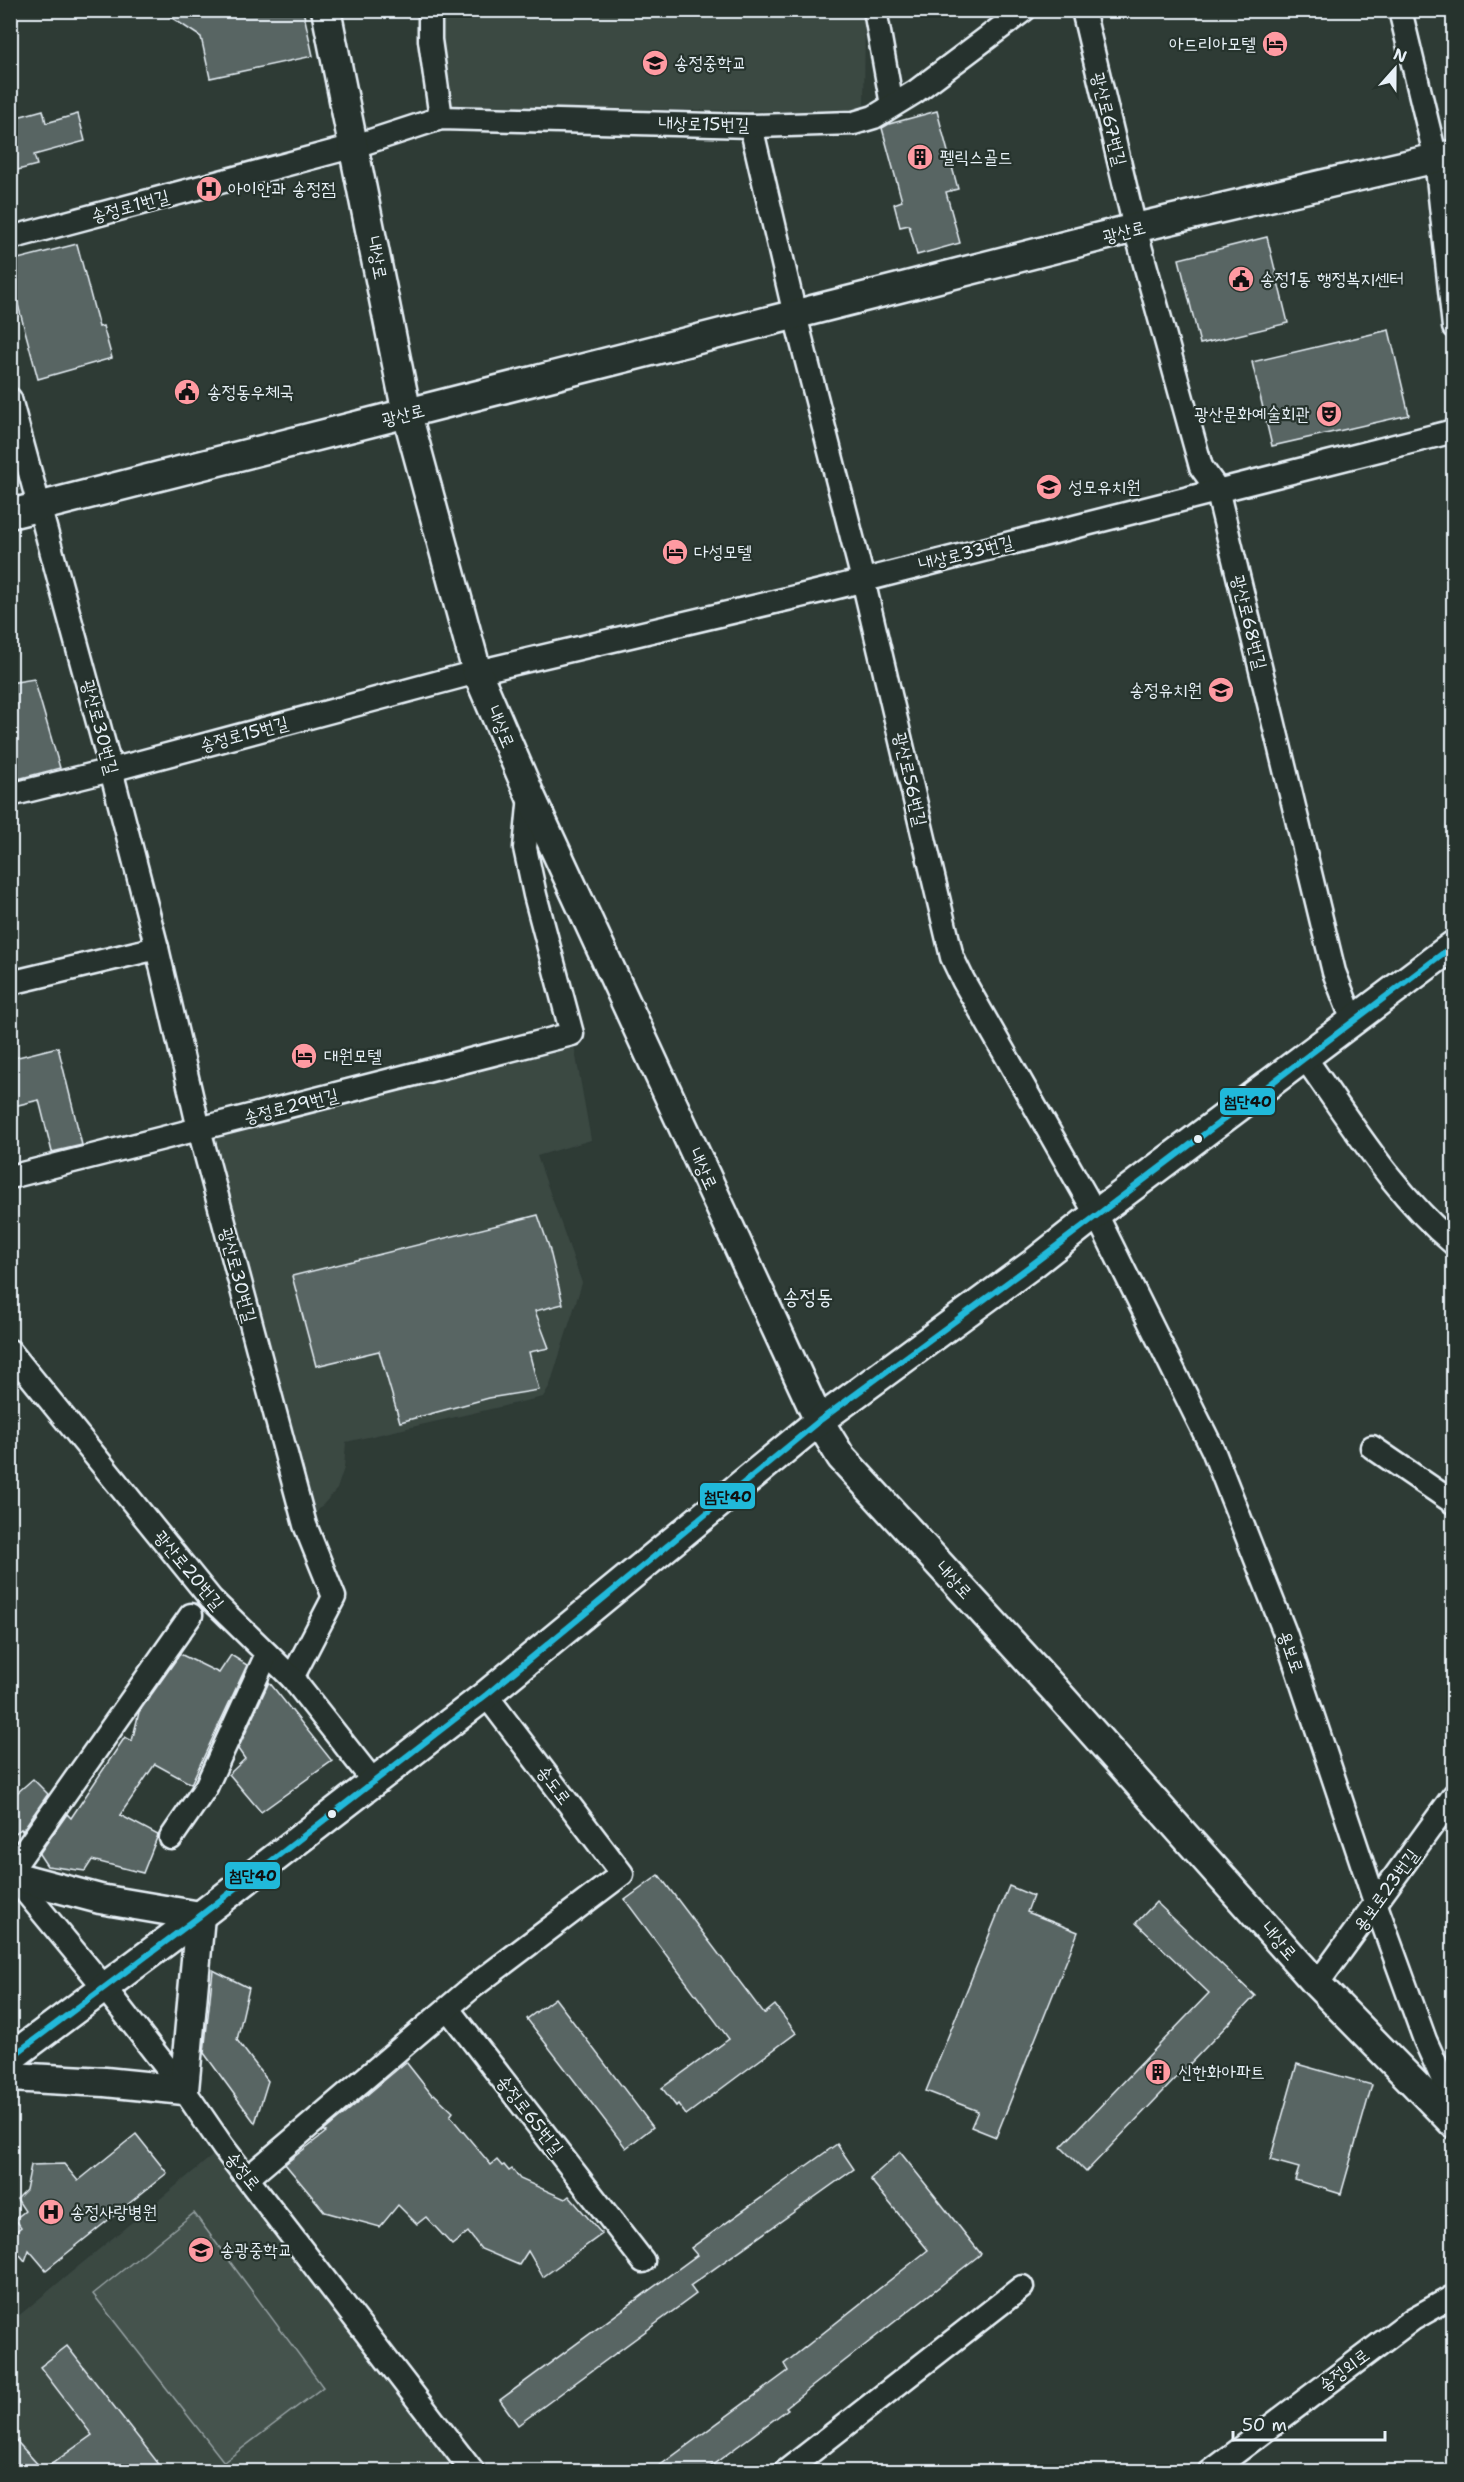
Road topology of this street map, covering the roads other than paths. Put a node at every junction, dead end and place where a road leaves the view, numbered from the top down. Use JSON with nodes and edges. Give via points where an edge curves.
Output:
{"nodes":[{"id":1,"x":326,"y":10,"type":"edge"},
{"id":2,"x":430,"y":10,"type":"edge"},
{"id":3,"x":875,"y":10,"type":"edge"},
{"id":4,"x":1023,"y":10,"type":"edge"},
{"id":5,"x":1083,"y":10,"type":"edge"},
{"id":6,"x":1400,"y":10,"type":"edge"},
{"id":7,"x":892,"y":105,"type":"junction"},
{"id":8,"x":441,"y":118,"type":"junction"},
{"id":9,"x":751,"y":126,"type":"junction"},
{"id":10,"x":354,"y":146,"type":"junction"},
{"id":11,"x":1445,"y":157,"type":"edge"},
{"id":12,"x":1135,"y":228,"type":"junction"},
{"id":13,"x":10,"y":238,"type":"edge"},
{"id":14,"x":795,"y":315,"type":"junction"},
{"id":15,"x":1454,"y":327,"type":"edge"},
{"id":16,"x":10,"y":399,"type":"edge"},
{"id":17,"x":407,"y":414,"type":"junction"},
{"id":18,"x":1454,"y":431,"type":"edge"},
{"id":19,"x":1217,"y":489,"type":"junction"},
{"id":20,"x":40,"y":506,"type":"junction"},
{"id":21,"x":10,"y":514,"type":"edge"},
{"id":22,"x":863,"y":580,"type":"junction"},
{"id":23,"x":477,"y":672,"type":"junction"},
{"id":24,"x":111,"y":770,"type":"junction"},
{"id":25,"x":10,"y":795,"type":"edge"},
{"id":26,"x":530,"y":795,"type":"junction"},
{"id":27,"x":1454,"y":945,"type":"edge"},
{"id":28,"x":157,"y":948,"type":"junction"},
{"id":29,"x":10,"y":983,"type":"edge"},
{"id":30,"x":1353,"y":1021,"type":"junction"},
{"id":31,"x":1305,"y":1058,"type":"junction"},
{"id":32,"x":199,"y":1129,"type":"junction"},
{"id":33,"x":10,"y":1177,"type":"edge"},
{"id":34,"x":1096,"y":1214,"type":"junction"},
{"id":35,"x":1454,"y":1244,"type":"edge"},
{"id":36,"x":10,"y":1351,"type":"edge"},
{"id":37,"x":819,"y":1421,"type":"junction"},
{"id":38,"x":1372,"y":1447,"type":"dead end"},
{"id":39,"x":1454,"y":1503,"type":"edge"},
{"id":40,"x":191,"y":1615,"type":"dead end"},
{"id":41,"x":267,"y":1654,"type":"junction"},
{"id":42,"x":292,"y":1678,"type":"junction"},
{"id":43,"x":486,"y":1695,"type":"junction"},
{"id":44,"x":374,"y":1782,"type":"junction"},
{"id":45,"x":1454,"y":1795,"type":"edge"},
{"id":46,"x":171,"y":1838,"type":"dead end"},
{"id":47,"x":11,"y":1879,"type":"edge"},
{"id":48,"x":1376,"y":1905,"type":"junction"},
{"id":49,"x":200,"y":1916,"type":"junction"},
{"id":50,"x":1317,"y":1984,"type":"junction"},
{"id":51,"x":104,"y":1988,"type":"junction"},
{"id":52,"x":448,"y":2009,"type":"junction"},
{"id":53,"x":10,"y":2058,"type":"edge"},
{"id":54,"x":10,"y":2077,"type":"edge"},
{"id":55,"x":184,"y":2090,"type":"junction"},
{"id":56,"x":1454,"y":2104,"type":"edge"},
{"id":57,"x":1454,"y":2124,"type":"edge"},
{"id":58,"x":249,"y":2177,"type":"junction"},
{"id":59,"x":643,"y":2261,"type":"dead end"},
{"id":60,"x":1022,"y":2287,"type":"dead end"},
{"id":61,"x":1454,"y":2296,"type":"edge"},
{"id":62,"x":473,"y":2472,"type":"edge"},
{"id":63,"x":785,"y":2472,"type":"edge"},
{"id":64,"x":1210,"y":2472,"type":"edge"}],
"edges":[{"from":1,"to":10,"type":"main road","name":"내상로"},
{"from":2,"to":8,"type":"street","via":[[430,40]]},
{"from":3,"to":7,"type":"street"},
{"from":4,"to":7,"type":"street","name":"내상로15번길"},
{"from":5,"to":12,"type":"street","name":"광산로67번길"},
{"from":6,"to":11,"type":"street"},
{"from":7,"to":9,"type":"street","name":"내상로15번길","via":[[874,117],[854,123]]},
{"from":8,"to":9,"type":"street","name":"내상로15번길"},
{"from":8,"to":10,"type":"street","name":"내상로15번길"},
{"from":9,"to":14,"type":"street"},
{"from":10,"to":13,"type":"street","name":"송정로1번길"},
{"from":10,"to":17,"type":"main road","name":"내상로"},
{"from":11,"to":12,"type":"main road","name":"광산로"},
{"from":11,"to":15,"type":"street"},
{"from":12,"to":14,"type":"main road","name":"광산로"},
{"from":12,"to":19,"type":"street","name":"광산로68번길","via":[[1201,467]]},
{"from":14,"to":17,"type":"main road","name":"광산로"},
{"from":14,"to":22,"type":"street","name":"광산로56번길"},
{"from":16,"to":20,"type":"street","name":"광산로30번길"},
{"from":17,"to":20,"type":"main road","name":"광산로"},
{"from":17,"to":23,"type":"main road","name":"내상로"},
{"from":18,"to":19,"type":"street","name":"내상로33번길"},
{"from":19,"to":22,"type":"street","name":"내상로33번길"},
{"from":19,"to":30,"type":"street","name":"광산로68번길","via":[[1334,972]]},
{"from":20,"to":21,"type":"main road","name":"광산로"},
{"from":20,"to":24,"type":"street","name":"광산로30번길"},
{"from":22,"to":23,"type":"street","name":"내상로33번길"},
{"from":22,"to":34,"type":"street","name":"광산로56번길","via":[[952,957]]},
{"from":23,"to":24,"type":"street","name":"송정로15번길"},
{"from":23,"to":26,"type":"main road","name":"내상로"},
{"from":24,"to":25,"type":"street","name":"송정로15번길"},
{"from":24,"to":28,"type":"street","name":"광산로30번길"},
{"from":26,"to":32,"type":"street","name":"송정로29번길","via":[[525,848],[572,1034]]},
{"from":26,"to":37,"type":"main road","name":"내상로"},
{"from":27,"to":30,"type":"main road"},
{"from":28,"to":29,"type":"street"},
{"from":28,"to":32,"type":"street","name":"광산로30번길"},
{"from":30,"to":31,"type":"main road"},
{"from":31,"to":34,"type":"main road"},
{"from":31,"to":35,"type":"street","via":[[1389,1175],[1429,1223]]},
{"from":32,"to":33,"type":"street","name":"송정로29번길"},
{"from":32,"to":42,"type":"street","name":"광산로30번길","via":[[305,1525],[334,1597]]},
{"from":34,"to":37,"type":"main road"},
{"from":34,"to":48,"type":"street","name":"용보로","via":[[1217,1461],[1285,1633]]},
{"from":36,"to":41,"type":"street","name":"광산로20번길","via":[[211,1599]]},
{"from":37,"to":43,"type":"main road"},
{"from":37,"to":50,"type":"main road","name":"내상로","via":[[841,1457]]},
{"from":38,"to":39,"type":"street"},
{"from":40,"to":47,"type":"street"},
{"from":41,"to":42,"type":"street","name":"광산로20번길"},
{"from":41,"to":46,"type":"street","via":[[206,1787]]},
{"from":42,"to":44,"type":"street","name":"광산로20번길"},
{"from":43,"to":44,"type":"main road"},
{"from":43,"to":52,"type":"street","name":"송도로","via":[[622,1874]]},
{"from":44,"to":49,"type":"main road"},
{"from":45,"to":48,"type":"street","name":"용보로23번길"},
{"from":47,"to":49,"type":"main road"},
{"from":47,"to":51,"type":"street","name":"송정로"},
{"from":48,"to":50,"type":"street","name":"용보로23번길"},
{"from":48,"to":56,"type":"street","name":"용보로","via":[[1425,2040]]},
{"from":49,"to":51,"type":"main road"},
{"from":49,"to":55,"type":"main road"},
{"from":50,"to":57,"type":"main road","name":"내상로"},
{"from":51,"to":53,"type":"main road"},
{"from":51,"to":55,"type":"street","name":"송정로"},
{"from":52,"to":58,"type":"street"},
{"from":52,"to":59,"type":"street","name":"송정로65번길"},
{"from":54,"to":55,"type":"main road"},
{"from":55,"to":58,"type":"street","name":"송정로"},
{"from":58,"to":62,"type":"street","name":"송정로"},
{"from":60,"to":63,"type":"street"},
{"from":61,"to":64,"type":"street","name":"송정외로","via":[[1413,2319]]}]}
